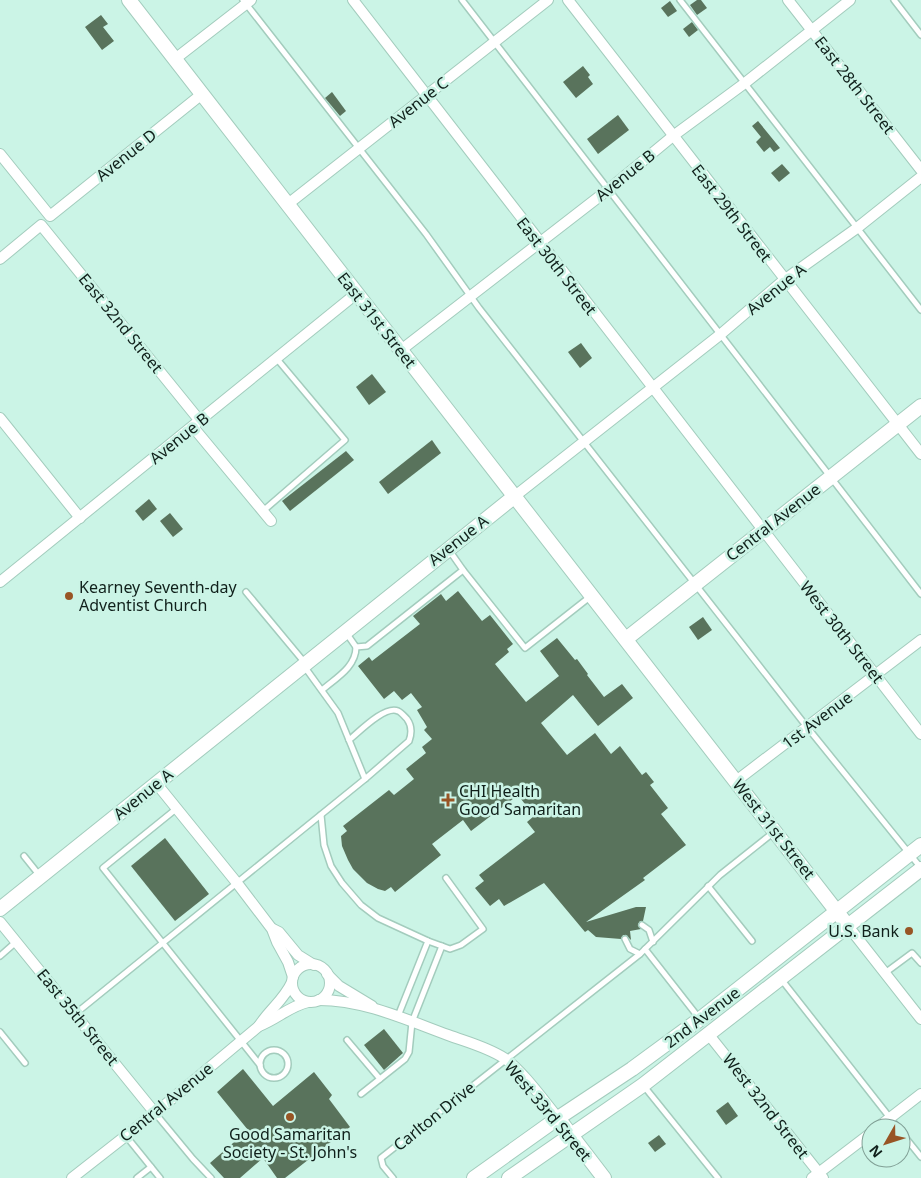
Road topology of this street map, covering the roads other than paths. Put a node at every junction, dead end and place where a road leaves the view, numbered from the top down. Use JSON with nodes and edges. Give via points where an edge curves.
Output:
{"nodes":[{"id":1,"x":129,"y":0,"type":"edge"},
{"id":2,"x":352,"y":0,"type":"edge"},
{"id":3,"x":462,"y":0,"type":"edge"},
{"id":4,"x":548,"y":0,"type":"edge"},
{"id":5,"x":568,"y":0,"type":"edge"},
{"id":6,"x":680,"y":0,"type":"edge"},
{"id":7,"x":788,"y":0,"type":"edge"},
{"id":8,"x":850,"y":0,"type":"edge"},
{"id":9,"x":894,"y":0,"type":"edge"},
{"id":10,"x":247,"y":1,"type":"edge"},
{"id":11,"x":812,"y":31,"type":"junction"},
{"id":12,"x":921,"y":35,"type":"edge"},
{"id":13,"x":495,"y":42,"type":"junction"},
{"id":14,"x":175,"y":59,"type":"junction"},
{"id":15,"x":744,"y":83,"type":"junction"},
{"id":16,"x":202,"y":94,"type":"junction"},
{"id":17,"x":426,"y":96,"type":"junction"},
{"id":18,"x":673,"y":136,"type":"junction"},
{"id":19,"x":358,"y":149,"type":"junction"},
{"id":20,"x":0,"y":154,"type":"edge"},
{"id":21,"x":921,"y":170,"type":"edge"},
{"id":22,"x":921,"y":177,"type":"edge"},
{"id":23,"x":609,"y":189,"type":"junction"},
{"id":24,"x":288,"y":204,"type":"junction"},
{"id":25,"x":857,"y":228,"type":"junction"},
{"id":26,"x":539,"y":243,"type":"junction"},
{"id":27,"x":0,"y":258,"type":"edge"},
{"id":28,"x":784,"y":280,"type":"junction"},
{"id":29,"x":357,"y":293,"type":"junction"},
{"id":30,"x":471,"y":296,"type":"junction"},
{"id":31,"x":921,"y":310,"type":"edge"},
{"id":32,"x":721,"y":334,"type":"junction"},
{"id":33,"x":401,"y":350,"type":"junction"},
{"id":34,"x":277,"y":359,"type":"junction"},
{"id":35,"x":652,"y":388,"type":"junction"},
{"id":36,"x":921,"y":406,"type":"edge"},
{"id":37,"x":0,"y":419,"type":"edge"},
{"id":38,"x":196,"y":424,"type":"junction"},
{"id":39,"x":898,"y":424,"type":"junction"},
{"id":40,"x":584,"y":442,"type":"junction"},
{"id":41,"x":921,"y":454,"type":"edge"},
{"id":42,"x":831,"y":477,"type":"junction"},
{"id":43,"x":515,"y":496,"type":"junction"},
{"id":44,"x":263,"y":511,"type":"junction"},
{"id":45,"x":80,"y":518,"type":"junction"},
{"id":46,"x":271,"y":521,"type":"dead end"},
{"id":47,"x":763,"y":531,"type":"junction"},
{"id":48,"x":448,"y":548,"type":"junction"},
{"id":49,"x":463,"y":570,"type":"junction"},
{"id":50,"x":0,"y":582,"type":"edge"},
{"id":51,"x":696,"y":584,"type":"junction"},
{"id":52,"x":246,"y":592,"type":"dead end"},
{"id":53,"x":921,"y":594,"type":"edge"},
{"id":54,"x":592,"y":596,"type":"junction"},
{"id":55,"x":345,"y":631,"type":"junction"},
{"id":56,"x":626,"y":639,"type":"junction"},
{"id":57,"x":921,"y":640,"type":"edge"},
{"id":58,"x":356,"y":647,"type":"junction"},
{"id":59,"x":304,"y":664,"type":"junction"},
{"id":60,"x":876,"y":675,"type":"junction"},
{"id":61,"x":322,"y":690,"type":"junction"},
{"id":62,"x":807,"y":727,"type":"junction"},
{"id":63,"x":921,"y":734,"type":"edge"},
{"id":64,"x":349,"y":740,"type":"junction"},
{"id":65,"x":365,"y":779,"type":"junction"},
{"id":66,"x":736,"y":781,"type":"junction"},
{"id":67,"x":156,"y":783,"type":"junction"},
{"id":68,"x":177,"y":809,"type":"junction"},
{"id":69,"x":321,"y":815,"type":"junction"},
{"id":70,"x":775,"y":831,"type":"junction"},
{"id":71,"x":921,"y":845,"type":"edge"},
{"id":72,"x":910,"y":854,"type":"junction"},
{"id":73,"x":24,"y":856,"type":"dead end"},
{"id":74,"x":921,"y":869,"type":"edge"},
{"id":75,"x":41,"y":876,"type":"junction"},
{"id":76,"x":446,"y":878,"type":"dead end"},
{"id":77,"x":237,"y":882,"type":"junction"},
{"id":78,"x":708,"y":886,"type":"junction"},
{"id":79,"x":0,"y":909,"type":"edge"},
{"id":80,"x":837,"y":910,"type":"junction"},
{"id":81,"x":0,"y":922,"type":"edge"},
{"id":82,"x":642,"y":925,"type":"dead end"},
{"id":83,"x":848,"y":926,"type":"junction"},
{"id":84,"x":272,"y":928,"type":"junction"},
{"id":85,"x":625,"y":939,"type":"dead end"},
{"id":86,"x":428,"y":941,"type":"junction"},
{"id":87,"x":752,"y":941,"type":"dead end"},
{"id":88,"x":17,"y":942,"type":"junction"},
{"id":89,"x":653,"y":942,"type":"junction"},
{"id":90,"x":162,"y":943,"type":"junction"},
{"id":91,"x":442,"y":946,"type":"junction"},
{"id":92,"x":645,"y":949,"type":"junction"},
{"id":93,"x":640,"y":954,"type":"junction"},
{"id":94,"x":0,"y":956,"type":"edge"},
{"id":95,"x":921,"y":963,"type":"edge"},
{"id":96,"x":314,"y":965,"type":"junction"},
{"id":97,"x":326,"y":973,"type":"junction"},
{"id":98,"x":885,"y":973,"type":"junction"},
{"id":99,"x":781,"y":978,"type":"junction"},
{"id":100,"x":292,"y":980,"type":"junction"},
{"id":101,"x":319,"y":1000,"type":"junction"},
{"id":102,"x":308,"y":1002,"type":"junction"},
{"id":103,"x":375,"y":1008,"type":"junction"},
{"id":104,"x":75,"y":1014,"type":"junction"},
{"id":105,"x":398,"y":1016,"type":"junction"},
{"id":106,"x":700,"y":1019,"type":"junction"},
{"id":107,"x":921,"y":1019,"type":"edge"},
{"id":108,"x":412,"y":1022,"type":"junction"},
{"id":109,"x":259,"y":1026,"type":"junction"},
{"id":110,"x":0,"y":1032,"type":"edge"},
{"id":111,"x":709,"y":1034,"type":"junction"},
{"id":112,"x":241,"y":1040,"type":"junction"},
{"id":113,"x":347,"y":1040,"type":"dead end"},
{"id":114,"x":506,"y":1059,"type":"junction"},
{"id":115,"x":25,"y":1063,"type":"dead end"},
{"id":116,"x":260,"y":1065,"type":"junction"},
{"id":117,"x":380,"y":1079,"type":"junction"},
{"id":118,"x":643,"y":1085,"type":"junction"},
{"id":119,"x":361,"y":1094,"type":"dead end"},
{"id":120,"x":921,"y":1094,"type":"edge"},
{"id":121,"x":155,"y":1113,"type":"junction"},
{"id":122,"x":558,"y":1118,"type":"junction"},
{"id":123,"x":890,"y":1118,"type":"joint"},
{"id":124,"x":570,"y":1134,"type":"junction"},
{"id":125,"x":126,"y":1136,"type":"junction"},
{"id":126,"x":861,"y":1141,"type":"edge"},
{"id":127,"x":911,"y":1145,"type":"edge"},
{"id":128,"x":921,"y":1158,"type":"edge"},
{"id":129,"x":151,"y":1167,"type":"junction"},
{"id":130,"x":818,"y":1176,"type":"edge"},
{"id":131,"x":602,"y":1177,"type":"edge"},
{"id":132,"x":72,"y":1178,"type":"edge"},
{"id":133,"x":137,"y":1178,"type":"edge"},
{"id":134,"x":160,"y":1178,"type":"edge"},
{"id":135,"x":211,"y":1178,"type":"edge"},
{"id":136,"x":393,"y":1178,"type":"edge"},
{"id":137,"x":474,"y":1178,"type":"edge"},
{"id":138,"x":509,"y":1178,"type":"edge"},
{"id":139,"x":718,"y":1178,"type":"edge"}],
"edges":[{"from":1,"to":14,"type":"street","name":"East 31st Street"},
{"from":2,"to":17,"type":"street","name":"East 30th Street"},
{"from":3,"to":13,"type":"lane"},
{"from":4,"to":13,"type":"street","name":"Avenue C"},
{"from":5,"to":18,"type":"street","name":"East 29th Street"},
{"from":6,"to":15,"type":"lane"},
{"from":7,"to":11,"type":"street","name":"East 28th Street"},
{"from":8,"to":11,"type":"street","name":"Avenue B"},
{"from":9,"to":12,"type":"lane"},
{"from":10,"to":14,"type":"street"},
{"from":10,"to":19,"type":"lane"},
{"from":11,"to":15,"type":"street","name":"Avenue B"},
{"from":11,"to":21,"type":"street","name":"East 28th Street"},
{"from":13,"to":17,"type":"street","name":"Avenue C"},
{"from":13,"to":23,"type":"lane"},
{"from":14,"to":16,"type":"street","name":"East 31st Street"},
{"from":15,"to":18,"type":"street","name":"Avenue B"},
{"from":15,"to":25,"type":"lane"},
{"from":16,"to":20,"type":"street","name":"Avenue D","via":[[50,216]]},
{"from":16,"to":24,"type":"street","name":"East 31st Street"},
{"from":17,"to":19,"type":"street","name":"Avenue C"},
{"from":17,"to":26,"type":"street","name":"East 30th Street"},
{"from":18,"to":23,"type":"street","name":"Avenue B"},
{"from":18,"to":28,"type":"street","name":"East 29th Street"},
{"from":19,"to":24,"type":"street","name":"Avenue C"},
{"from":19,"to":30,"type":"lane"},
{"from":22,"to":25,"type":"street","name":"Avenue A"},
{"from":23,"to":26,"type":"street","name":"Avenue B"},
{"from":23,"to":32,"type":"lane"},
{"from":24,"to":29,"type":"street","name":"East 31st Street"},
{"from":25,"to":28,"type":"street","name":"Avenue A"},
{"from":25,"to":31,"type":"lane"},
{"from":26,"to":30,"type":"street","name":"Avenue B"},
{"from":26,"to":35,"type":"street","name":"East 30th Street"},
{"from":27,"to":38,"type":"street","name":"East 32nd Street","via":[[41,225]]},
{"from":28,"to":32,"type":"street","name":"Avenue A"},
{"from":28,"to":39,"type":"street","name":"East 29th Street"},
{"from":29,"to":33,"type":"street","name":"East 31st Street"},
{"from":29,"to":34,"type":"street","name":"Avenue B"},
{"from":30,"to":33,"type":"street","name":"Avenue B"},
{"from":30,"to":40,"type":"lane"},
{"from":32,"to":35,"type":"street","name":"Avenue A"},
{"from":32,"to":42,"type":"lane"},
{"from":33,"to":43,"type":"street","name":"East 31st Street"},
{"from":34,"to":38,"type":"street","name":"Avenue B"},
{"from":34,"to":44,"type":"lane","via":[[346,440]]},
{"from":35,"to":40,"type":"street","name":"Avenue A"},
{"from":35,"to":47,"type":"street","name":"East 30th Street"},
{"from":36,"to":39,"type":"street","name":"Central Avenue"},
{"from":37,"to":45,"type":"street"},
{"from":38,"to":44,"type":"street","name":"East 32nd Street"},
{"from":38,"to":45,"type":"street","name":"Avenue B"},
{"from":39,"to":41,"type":"street","name":"East 29th Street"},
{"from":39,"to":42,"type":"street","name":"Central Avenue"},
{"from":40,"to":43,"type":"street","name":"Avenue A"},
{"from":40,"to":51,"type":"lane"},
{"from":42,"to":47,"type":"street","name":"Central Avenue"},
{"from":42,"to":53,"type":"lane"},
{"from":43,"to":48,"type":"street","name":"Avenue A"},
{"from":43,"to":54,"type":"street","name":"East 31st Street"},
{"from":44,"to":46,"type":"street","name":"East 32nd Street"},
{"from":45,"to":50,"type":"street","name":"Avenue B"},
{"from":47,"to":51,"type":"street","name":"Central Avenue"},
{"from":47,"to":60,"type":"street","name":"West 30th Street"},
{"from":48,"to":49,"type":"lane"},
{"from":48,"to":55,"type":"street","name":"Avenue A"},
{"from":49,"to":54,"type":"lane","via":[[525,648]]},
{"from":49,"to":58,"type":"lane","via":[[367,646]]},
{"from":51,"to":56,"type":"street","name":"Central Avenue"},
{"from":51,"to":62,"type":"lane"},
{"from":52,"to":59,"type":"lane"},
{"from":54,"to":56,"type":"street","name":"East 31st Street"},
{"from":55,"to":58,"type":"lane"},
{"from":55,"to":59,"type":"street","name":"Avenue A"},
{"from":56,"to":66,"type":"street","name":"West 31st Street"},
{"from":57,"to":60,"type":"street","name":"1st Avenue"},
{"from":58,"to":61,"type":"lane","via":[[351,665]]},
{"from":59,"to":61,"type":"lane"},
{"from":59,"to":67,"type":"street","name":"Avenue A"},
{"from":60,"to":62,"type":"street","name":"1st Avenue"},
{"from":60,"to":63,"type":"street","name":"West 30th Street"},
{"from":61,"to":64,"type":"lane","via":[[338,713]]},
{"from":62,"to":66,"type":"street","name":"1st Avenue"},
{"from":62,"to":72,"type":"lane"},
{"from":64,"to":65,"type":"lane"},
{"from":64,"to":65,"type":"lane","via":[[378,716],[391,710],[398,710],[409,721],[412,734],[409,741]]},
{"from":65,"to":69,"type":"lane"},
{"from":66,"to":70,"type":"street","name":"West 31st Street"},
{"from":67,"to":68,"type":"street"},
{"from":67,"to":75,"type":"street","name":"Avenue A"},
{"from":68,"to":77,"type":"street"},
{"from":68,"to":90,"type":"lane","via":[[103,868]]},
{"from":69,"to":77,"type":"lane"},
{"from":69,"to":86,"type":"lane","via":[[324,845],[331,866],[342,883],[361,905],[378,918]]},
{"from":70,"to":78,"type":"lane"},
{"from":70,"to":80,"type":"street","name":"West 31st Street"},
{"from":71,"to":72,"type":"street","name":"2nd Avenue"},
{"from":72,"to":74,"type":"lane"},
{"from":72,"to":80,"type":"street","name":"2nd Avenue"},
{"from":73,"to":75,"type":"lane"},
{"from":74,"to":83,"type":"street","name":"2nd Avenue"},
{"from":75,"to":79,"type":"street","name":"Avenue A"},
{"from":76,"to":91,"type":"lane","via":[[483,929],[461,945],[450,949]]},
{"from":77,"to":84,"type":"street"},
{"from":77,"to":90,"type":"lane"},
{"from":78,"to":87,"type":"lane"},
{"from":78,"to":89,"type":"lane"},
{"from":80,"to":83,"type":"street","name":"West 31st Street"},
{"from":80,"to":106,"type":"street","name":"2nd Avenue"},
{"from":81,"to":88,"type":"street","name":"East 35th Street"},
{"from":82,"to":89,"type":"lane","via":[[650,930]]},
{"from":83,"to":98,"type":"street","name":"West 31st Street"},
{"from":83,"to":99,"type":"street","name":"2nd Avenue"},
{"from":84,"to":96,"type":"street"},
{"from":84,"to":100,"type":"street","via":[[288,962]]},
{"from":85,"to":93,"type":"lane","via":[[630,949]]},
{"from":86,"to":91,"type":"lane"},
{"from":86,"to":105,"type":"lane"},
{"from":88,"to":94,"type":"lane"},
{"from":88,"to":104,"type":"street","name":"East 35th Street"},
{"from":89,"to":92,"type":"lane"},
{"from":90,"to":104,"type":"lane"},
{"from":90,"to":112,"type":"lane"},
{"from":91,"to":108,"type":"lane"},
{"from":92,"to":93,"type":"lane"},
{"from":92,"to":106,"type":"lane"},
{"from":93,"to":114,"type":"lane"},
{"from":95,"to":98,"type":"lane","via":[[912,952]]},
{"from":96,"to":97,"type":"street"},
{"from":96,"to":100,"type":"street","via":[[299,969]]},
{"from":97,"to":101,"type":"street","via":[[329,988]]},
{"from":97,"to":103,"type":"street","name":"West 33rd Street","via":[[339,986]]},
{"from":98,"to":107,"type":"street","name":"West 31st Street"},
{"from":99,"to":111,"type":"street","name":"2nd Avenue"},
{"from":99,"to":123,"type":"lane"},
{"from":100,"to":102,"type":"street","via":[[297,997]]},
{"from":100,"to":109,"type":"street","name":"Central Avenue","via":[[284,997]]},
{"from":101,"to":102,"type":"street"},
{"from":101,"to":103,"type":"street","name":"West 33rd Street"},
{"from":102,"to":109,"type":"street","name":"Central Avenue","via":[[293,1006]]},
{"from":103,"to":105,"type":"street","name":"West 33rd Street"},
{"from":104,"to":121,"type":"street","name":"East 35th Street"},
{"from":105,"to":108,"type":"street","name":"West 33rd Street"},
{"from":106,"to":122,"type":"street","name":"2nd Avenue"},
{"from":108,"to":114,"type":"street","name":"West 33rd Street"},
{"from":108,"to":117,"type":"lane","via":[[409,1052]]},
{"from":109,"to":112,"type":"street","name":"Central Avenue"},
{"from":110,"to":115,"type":"lane"},
{"from":111,"to":118,"type":"street","name":"2nd Avenue"},
{"from":111,"to":130,"type":"street","name":"West 32nd Street"},
{"from":112,"to":116,"type":"lane"},
{"from":112,"to":121,"type":"street","name":"Central Avenue"},
{"from":113,"to":117,"type":"lane"},
{"from":114,"to":122,"type":"street","name":"West 33rd Street"},
{"from":114,"to":136,"type":"lane","name":"Carlton Drive","via":[[381,1158]]},
{"from":116,"to":116,"type":"lane","via":[[263,1074],[275,1079],[284,1075],[288,1068],[287,1059],[281,1052],[271,1050],[263,1056]]},
{"from":117,"to":119,"type":"lane"},
{"from":118,"to":124,"type":"street","name":"2nd Avenue"},
{"from":118,"to":139,"type":"lane"},
{"from":120,"to":123,"type":"street"},
{"from":121,"to":125,"type":"street","name":"Central Avenue"},
{"from":121,"to":135,"type":"lane"},
{"from":122,"to":124,"type":"street","name":"West 33rd Street"},
{"from":122,"to":137,"type":"street","name":"2nd Avenue"},
{"from":124,"to":131,"type":"street","name":"West 33rd Street"},
{"from":124,"to":138,"type":"street","name":"2nd Avenue"},
{"from":125,"to":129,"type":"lane"},
{"from":125,"to":132,"type":"street","name":"Central Avenue"},
{"from":126,"to":130,"type":"street"},
{"from":127,"to":128,"type":"lane"},
{"from":129,"to":133,"type":"lane"},
{"from":129,"to":134,"type":"lane"}]}
